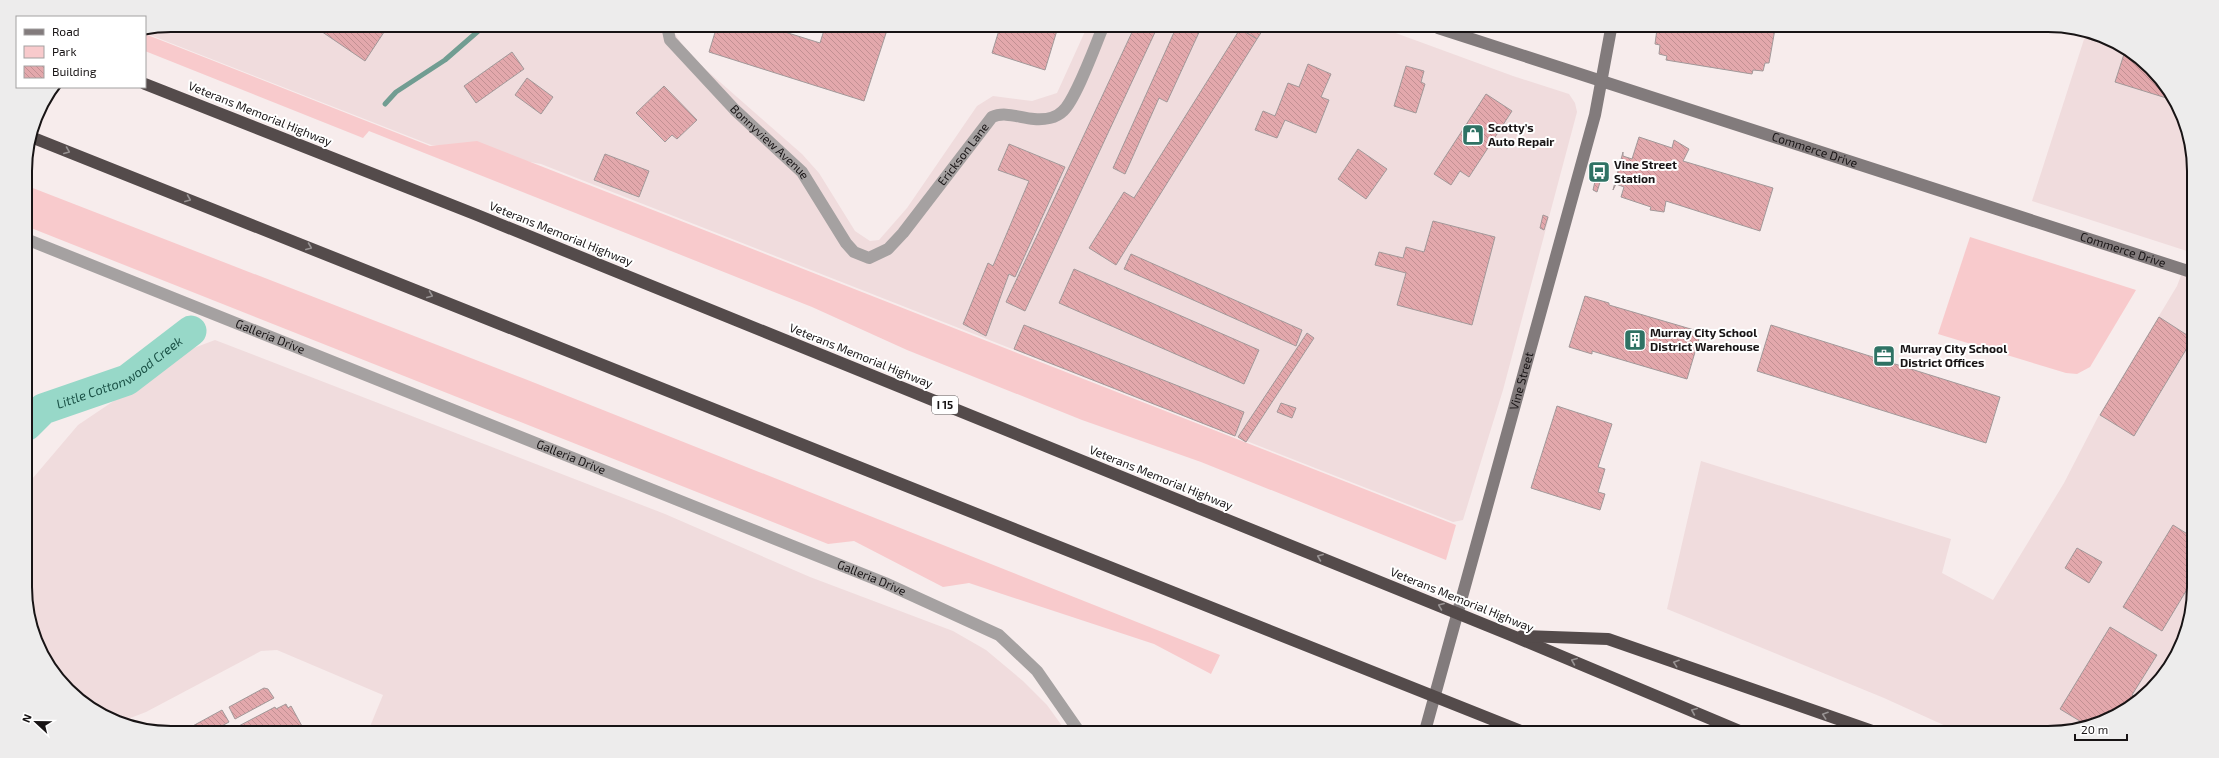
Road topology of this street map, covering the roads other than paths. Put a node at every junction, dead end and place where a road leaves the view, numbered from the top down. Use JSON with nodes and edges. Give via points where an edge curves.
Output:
{"nodes":[{"id":1,"x":668,"y":32,"type":"edge"},
{"id":2,"x":1101,"y":32,"type":"edge"},
{"id":3,"x":1450,"y":32,"type":"edge"},
{"id":4,"x":1610,"y":32,"type":"edge"},
{"id":5,"x":1602,"y":82,"type":"junction"},
{"id":6,"x":146,"y":84,"type":"edge"},
{"id":7,"x":36,"y":139,"type":"edge"},
{"id":8,"x":32,"y":241,"type":"edge"},
{"id":9,"x":869,"y":258,"type":"joint"},
{"id":10,"x":2187,"y":271,"type":"edge"},
{"id":11,"x":1513,"y":636,"type":"junction"},
{"id":12,"x":1075,"y":726,"type":"edge"},
{"id":13,"x":1426,"y":726,"type":"edge"},
{"id":14,"x":1508,"y":726,"type":"edge"},
{"id":15,"x":1728,"y":726,"type":"edge"},
{"id":16,"x":1858,"y":726,"type":"edge"}],
"edges":[{"from":1,"to":9,"type":"street","name":"Bonnyview Avenue","via":[[670,40],[735,110],[802,172],[846,243],[854,252]]},
{"from":2,"to":9,"type":"street","name":"Erickson Lane","via":[[1071,101],[1063,112],[1039,119],[999,114],[992,117],[903,233],[888,249]]},
{"from":3,"to":5,"type":"street","name":"Commerce Drive"},
{"from":4,"to":5,"type":"street","name":"Vine Street"},
{"from":5,"to":10,"type":"street","name":"Commerce Drive"},
{"from":5,"to":13,"type":"street","name":"Vine Street"},
{"from":11,"to":6,"type":"highway","name":"Veterans Memorial Highway","number":"I 15","one_way":true,"via":[[477,215]]},
{"from":7,"to":14,"type":"highway","one_way":true},
{"from":8,"to":12,"type":"street","name":"Galleria Drive","via":[[885,583],[999,635],[1037,671]]},
{"from":15,"to":11,"type":"highway","name":"Veterans Memorial Highway","number":"I 15","one_way":true},
{"from":16,"to":11,"type":"highway","one_way":true,"via":[[1608,639]]}]}
